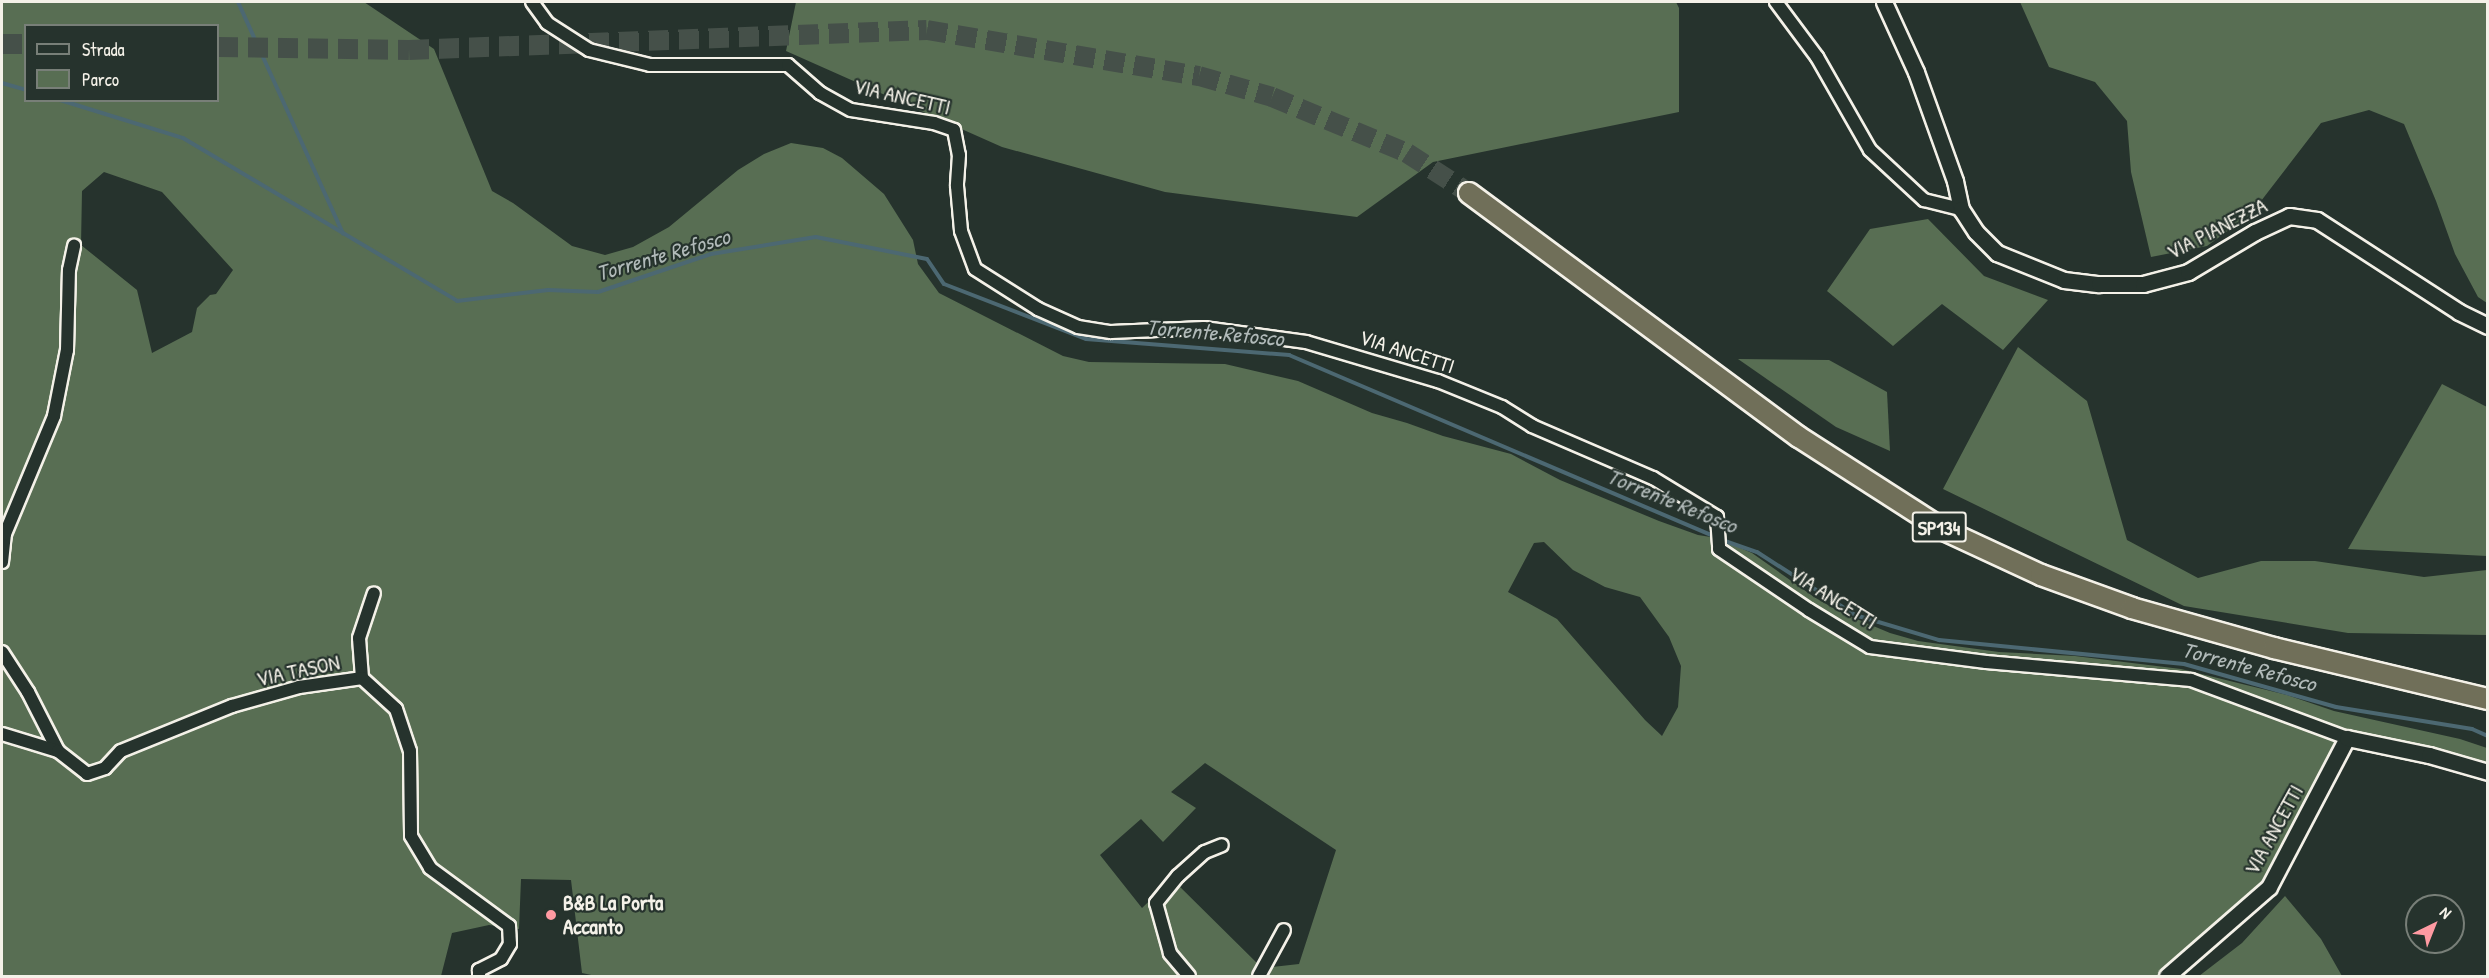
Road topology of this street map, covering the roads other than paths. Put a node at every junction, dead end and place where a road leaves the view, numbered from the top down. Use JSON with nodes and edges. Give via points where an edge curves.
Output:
{"nodes":[{"id":1,"x":532,"y":2,"type":"edge"},
{"id":2,"x":1776,"y":2,"type":"edge"},
{"id":3,"x":1884,"y":2,"type":"edge"},
{"id":4,"x":1469,"y":193,"type":"tunnel mouth"},
{"id":5,"x":1961,"y":209,"type":"junction"},
{"id":6,"x":74,"y":246,"type":"dead end"},
{"id":7,"x":2487,"y":326,"type":"edge"},
{"id":8,"x":2,"y":562,"type":"edge"},
{"id":9,"x":374,"y":593,"type":"dead end"},
{"id":10,"x":2,"y":652,"type":"edge"},
{"id":11,"x":362,"y":678,"type":"junction"},
{"id":12,"x":2487,"y":699,"type":"edge"},
{"id":13,"x":2,"y":734,"type":"edge"},
{"id":14,"x":2347,"y":738,"type":"junction"},
{"id":15,"x":58,"y":751,"type":"junction"},
{"id":16,"x":2487,"y":772,"type":"edge"},
{"id":17,"x":1222,"y":845,"type":"dead end"},
{"id":18,"x":1284,"y":930,"type":"dead end"},
{"id":19,"x":479,"y":976,"type":"edge"},
{"id":20,"x":1189,"y":976,"type":"edge"},
{"id":21,"x":1259,"y":976,"type":"edge"},
{"id":22,"x":2167,"y":976,"type":"edge"}],
"edges":[{"from":1,"to":14,"type":"street","name":"VIA ANCETTI","via":[[546,23],[589,50],[650,65],[789,65],[820,93],[851,110],[934,123],[954,130],[959,155],[961,231],[975,269],[1038,309],[1078,327],[1111,333],[1203,328],[1306,342],[1438,381],[1502,407],[1541,431],[1653,478],[1717,517],[1719,549],[1870,647],[1986,662],[2191,680]]},
{"from":2,"to":5,"type":"street","via":[[1817,57],[1870,150],[1924,200]]},
{"from":3,"to":5,"type":"street","name":"VIA PIANEZZA","via":[[1916,72],[1955,181]]},
{"from":4,"to":12,"type":"highway","number":"SP134","via":[[1799,437],[1944,530],[2041,575],[2132,608],[2274,648]]},
{"from":5,"to":7,"type":"street","name":"VIA PIANEZZA","via":[[1997,253],[2064,280],[2099,284],[2144,284],[2188,272],[2289,216],[2317,220]]},
{"from":6,"to":8,"type":"street","via":[[69,270],[67,350],[54,416],[5,534]]},
{"from":9,"to":11,"type":"street","via":[[359,638]]},
{"from":10,"to":15,"type":"street"},
{"from":11,"to":15,"type":"street","name":"VIA TASON","via":[[299,687],[232,706],[121,752],[105,768],[87,774]]},
{"from":11,"to":19,"type":"street","name":"VIA TASON","via":[[396,710],[410,751],[411,836],[430,868],[509,926],[510,944],[501,959],[479,970]]},
{"from":13,"to":15,"type":"street","name":"VIA TASON"},
{"from":14,"to":16,"type":"street","name":"VIA ANCETTI"},
{"from":14,"to":22,"type":"street","name":"VIA ANCETTI","via":[[2269,887]]},
{"from":17,"to":20,"type":"street","via":[[1205,852],[1156,903],[1170,953]]},
{"from":18,"to":21,"type":"street"}]}
